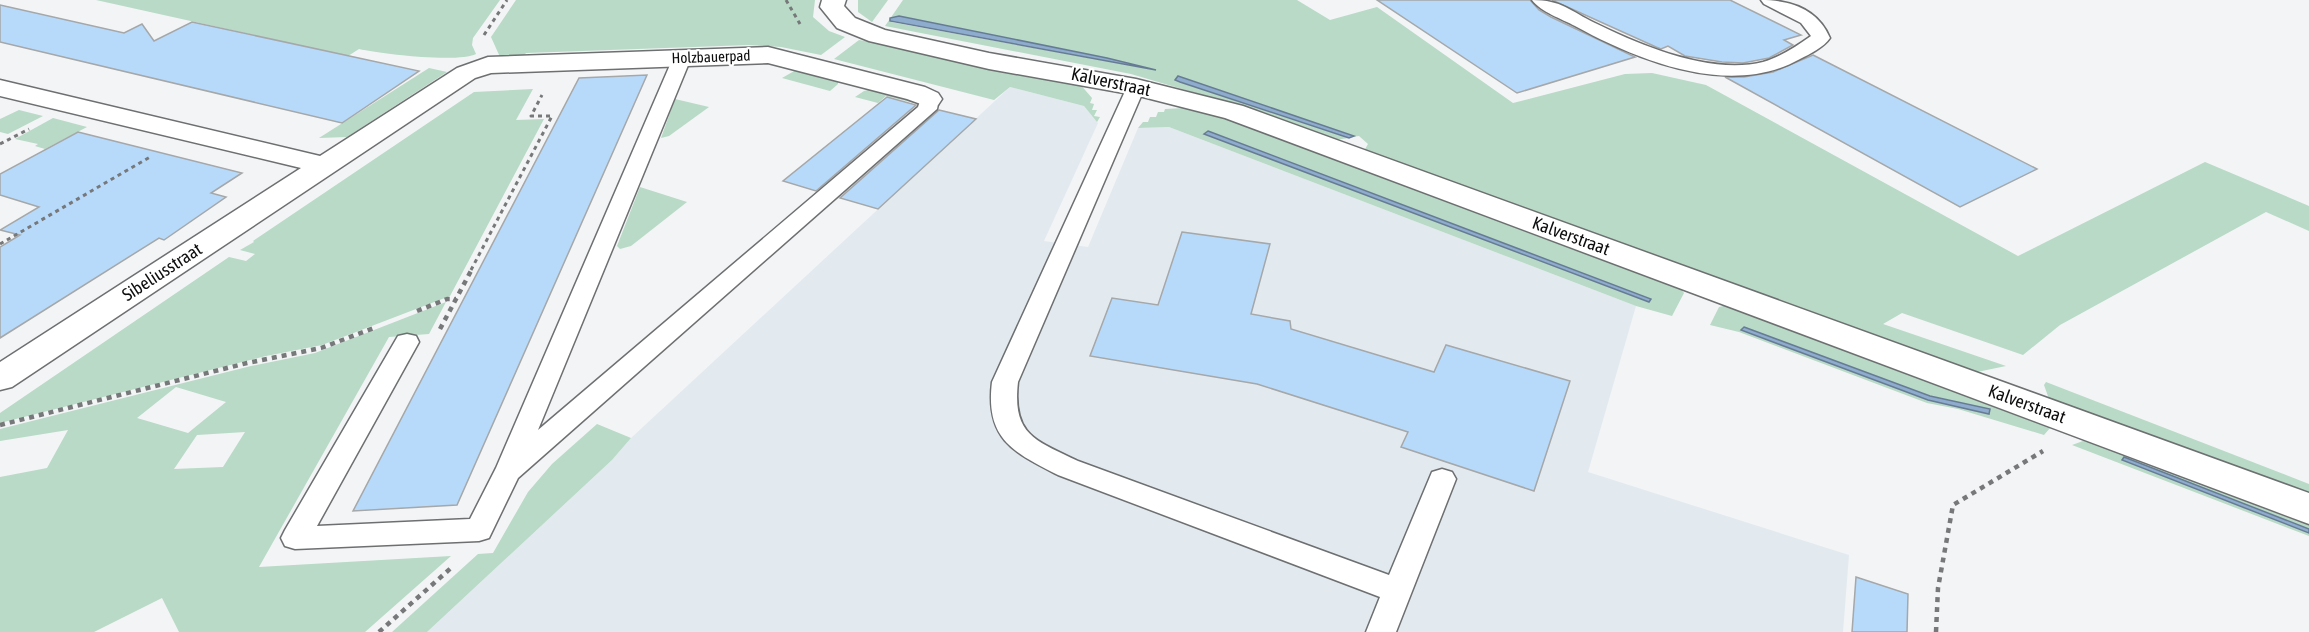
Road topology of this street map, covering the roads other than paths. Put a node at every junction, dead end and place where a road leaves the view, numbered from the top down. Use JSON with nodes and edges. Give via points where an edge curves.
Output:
{"nodes":[{"id":1,"x":834,"y":0,"type":"edge"},
{"id":2,"x":1541,"y":0,"type":"edge"},
{"id":3,"x":1770,"y":0,"type":"edge"},
{"id":4,"x":682,"y":58,"type":"junction"},
{"id":5,"x":488,"y":65,"type":"joint"},
{"id":6,"x":1136,"y":87,"type":"junction"},
{"id":7,"x":0,"y":88,"type":"edge"},
{"id":8,"x":32,"y":96,"type":"junction"},
{"id":9,"x":929,"y":99,"type":"joint"},
{"id":10,"x":0,"y":112,"type":"edge"},
{"id":11,"x":323,"y":165,"type":"junction"},
{"id":12,"x":407,"y":342,"type":"road end"},
{"id":13,"x":0,"y":378,"type":"edge"},
{"id":14,"x":507,"y":472,"type":"junction"},
{"id":15,"x":1442,"y":479,"type":"dead end"},
{"id":16,"x":2309,"y":509,"type":"edge"},
{"id":17,"x":1397,"y":591,"type":"junction"},
{"id":18,"x":1381,"y":632,"type":"edge"}],
"edges":[{"from":1,"to":6,"type":"street","name":"Kalverstraat","via":[[832,7],[846,23],[878,36],[989,61]]},
{"from":2,"to":3,"type":"lane","via":[[1630,45],[1692,66],[1724,71],[1761,68],[1797,54],[1821,38],[1819,28]]},
{"from":4,"to":5,"type":"street","name":"Holzbauerpad"},
{"from":4,"to":9,"type":"street","name":"Holzbauerpad","via":[[768,55]]},
{"from":4,"to":14,"type":"lane"},
{"from":5,"to":11,"type":"street","name":"Sibeliusstraat","via":[[466,74]]},
{"from":6,"to":16,"type":"street","name":"Kalverstraat","via":[[1234,112]]},
{"from":6,"to":17,"type":"lane","via":[[1005,382],[1003,411],[1012,432],[1036,452],[1068,468]]},
{"from":7,"to":8,"type":"street"},
{"from":8,"to":10,"type":"street"},
{"from":8,"to":11,"type":"street"},
{"from":9,"to":14,"type":"lane","via":[[927,109]]},
{"from":11,"to":13,"type":"street","name":"Sibeliusstraat"},
{"from":12,"to":14,"type":"lane","via":[[295,538],[479,530]]},
{"from":15,"to":17,"type":"lane"},
{"from":17,"to":18,"type":"lane"}]}
